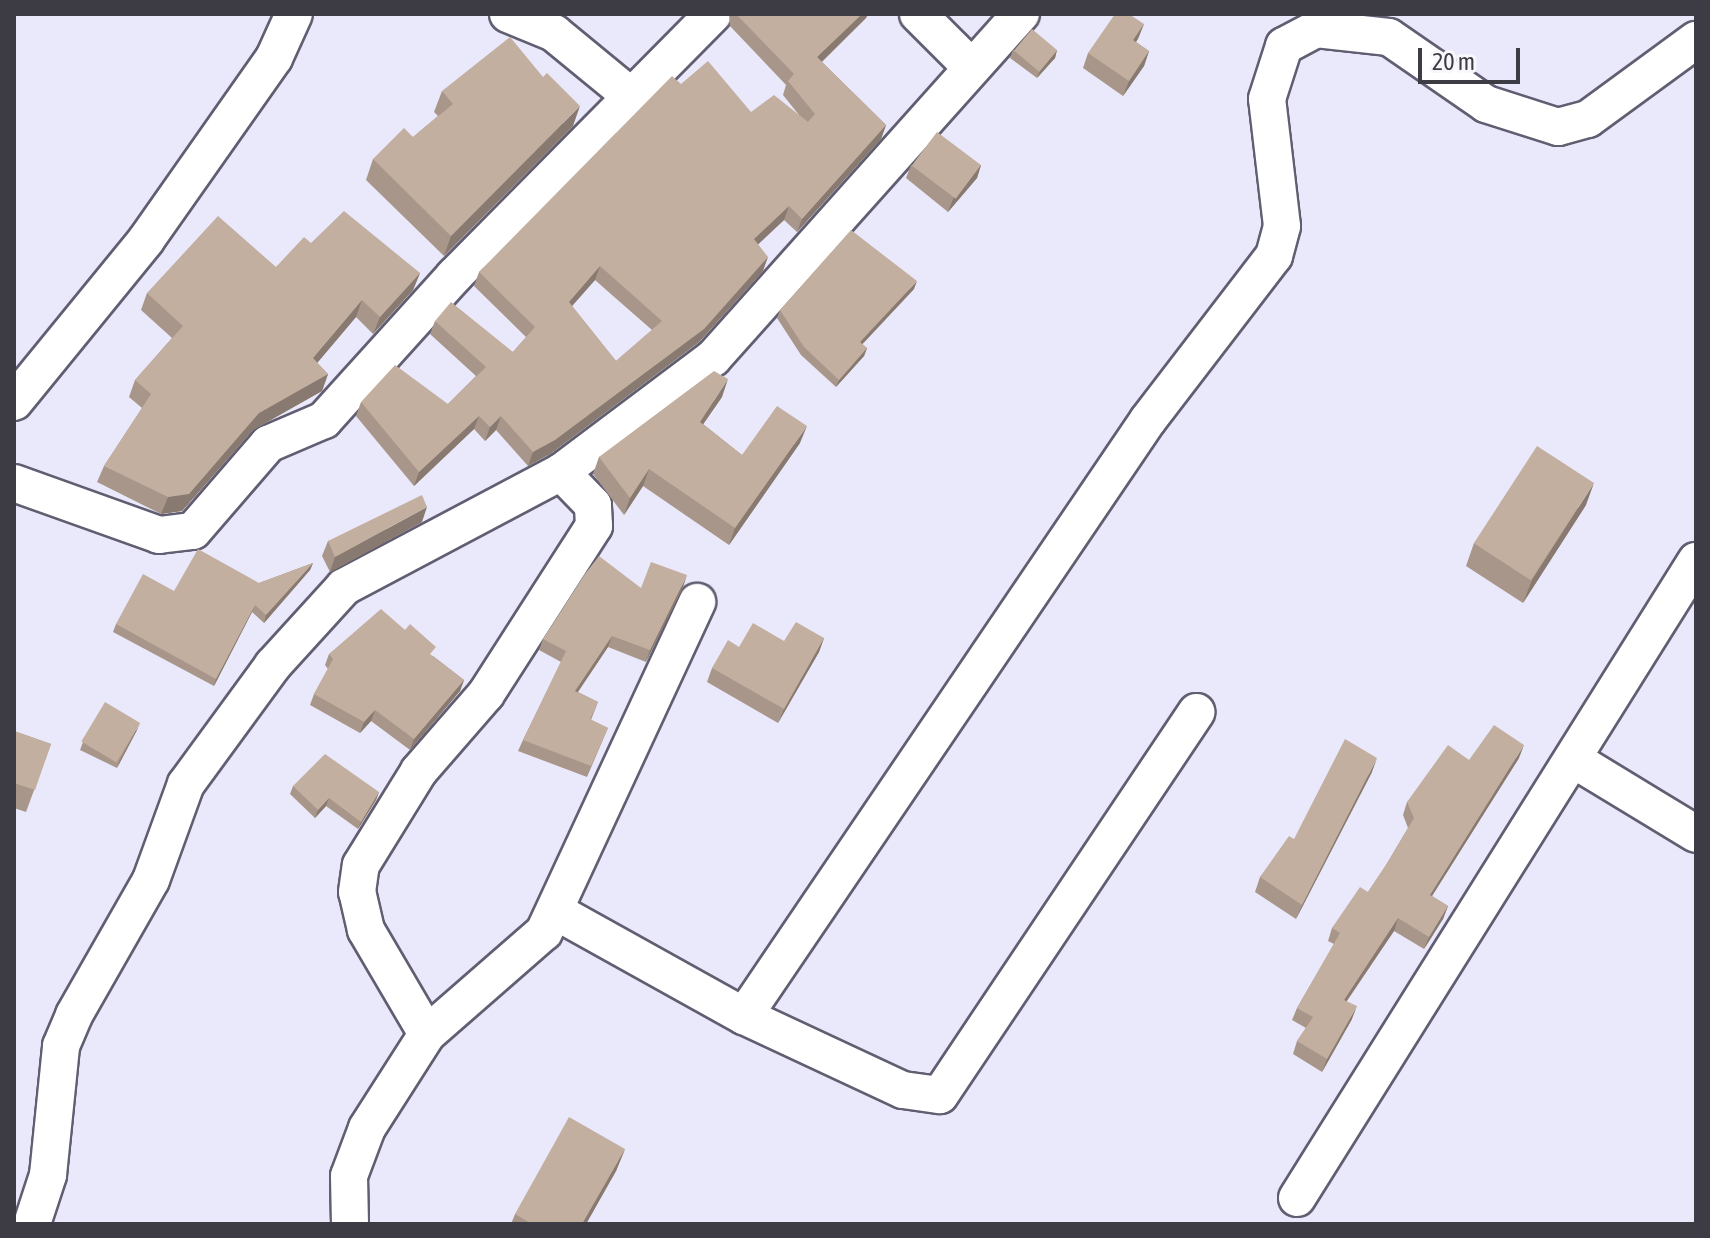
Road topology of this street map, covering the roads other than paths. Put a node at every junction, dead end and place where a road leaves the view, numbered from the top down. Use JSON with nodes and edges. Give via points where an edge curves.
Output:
{"nodes":[{"id":1,"x":294,"y":14,"type":"edge"},
{"id":2,"x":508,"y":14,"type":"edge"},
{"id":3,"x":713,"y":14,"type":"edge"},
{"id":4,"x":918,"y":14,"type":"edge"},
{"id":5,"x":1021,"y":14,"type":"edge"},
{"id":6,"x":1696,"y":40,"type":"edge"},
{"id":7,"x":971,"y":67,"type":"junction"},
{"id":8,"x":632,"y":97,"type":"junction"},
{"id":9,"x":14,"y":402,"type":"edge"},
{"id":10,"x":561,"y":472,"type":"junction"},
{"id":11,"x":14,"y":483,"type":"edge"},
{"id":12,"x":1696,"y":561,"type":"edge"},
{"id":13,"x":697,"y":602,"type":"dead end"},
{"id":14,"x":1196,"y":712,"type":"dead end"},
{"id":15,"x":1576,"y":761,"type":"junction"},
{"id":16,"x":1696,"y":834,"type":"edge"},
{"id":17,"x":555,"y":911,"type":"junction"},
{"id":18,"x":744,"y":1016,"type":"junction"},
{"id":19,"x":427,"y":1034,"type":"junction"},
{"id":20,"x":1297,"y":1198,"type":"dead end"},
{"id":21,"x":32,"y":1224,"type":"edge"},
{"id":22,"x":350,"y":1224,"type":"edge"}],
"edges":[{"from":1,"to":9,"type":"street","via":[[274,58],[146,240]]},
{"from":2,"to":8,"type":"street","via":[[554,33]]},
{"from":3,"to":8,"type":"street"},
{"from":4,"to":7,"type":"street"},
{"from":5,"to":7,"type":"street"},
{"from":6,"to":18,"type":"street","via":[[1588,119],[1558,127],[1486,104],[1389,37],[1316,29],[1284,46],[1267,99],[1282,226],[1274,256],[1148,420]]},
{"from":7,"to":10,"type":"street","via":[[713,358]]},
{"from":8,"to":11,"type":"street","via":[[324,420],[268,444],[193,531],[159,535]]},
{"from":10,"to":19,"type":"street","via":[[593,505],[594,526],[486,694],[419,771],[361,865],[357,892],[366,930]]},
{"from":10,"to":21,"type":"street","via":[[344,587],[273,665],[186,784],[151,880],[61,1046],[48,1175]]},
{"from":12,"to":15,"type":"street"},
{"from":13,"to":17,"type":"street"},
{"from":14,"to":18,"type":"street","via":[[940,1095],[903,1090]]},
{"from":15,"to":16,"type":"street"},
{"from":15,"to":20,"type":"street"},
{"from":17,"to":18,"type":"street"},
{"from":17,"to":19,"type":"street","via":[[521,954]]},
{"from":19,"to":22,"type":"street","via":[[355,1151]]}]}
